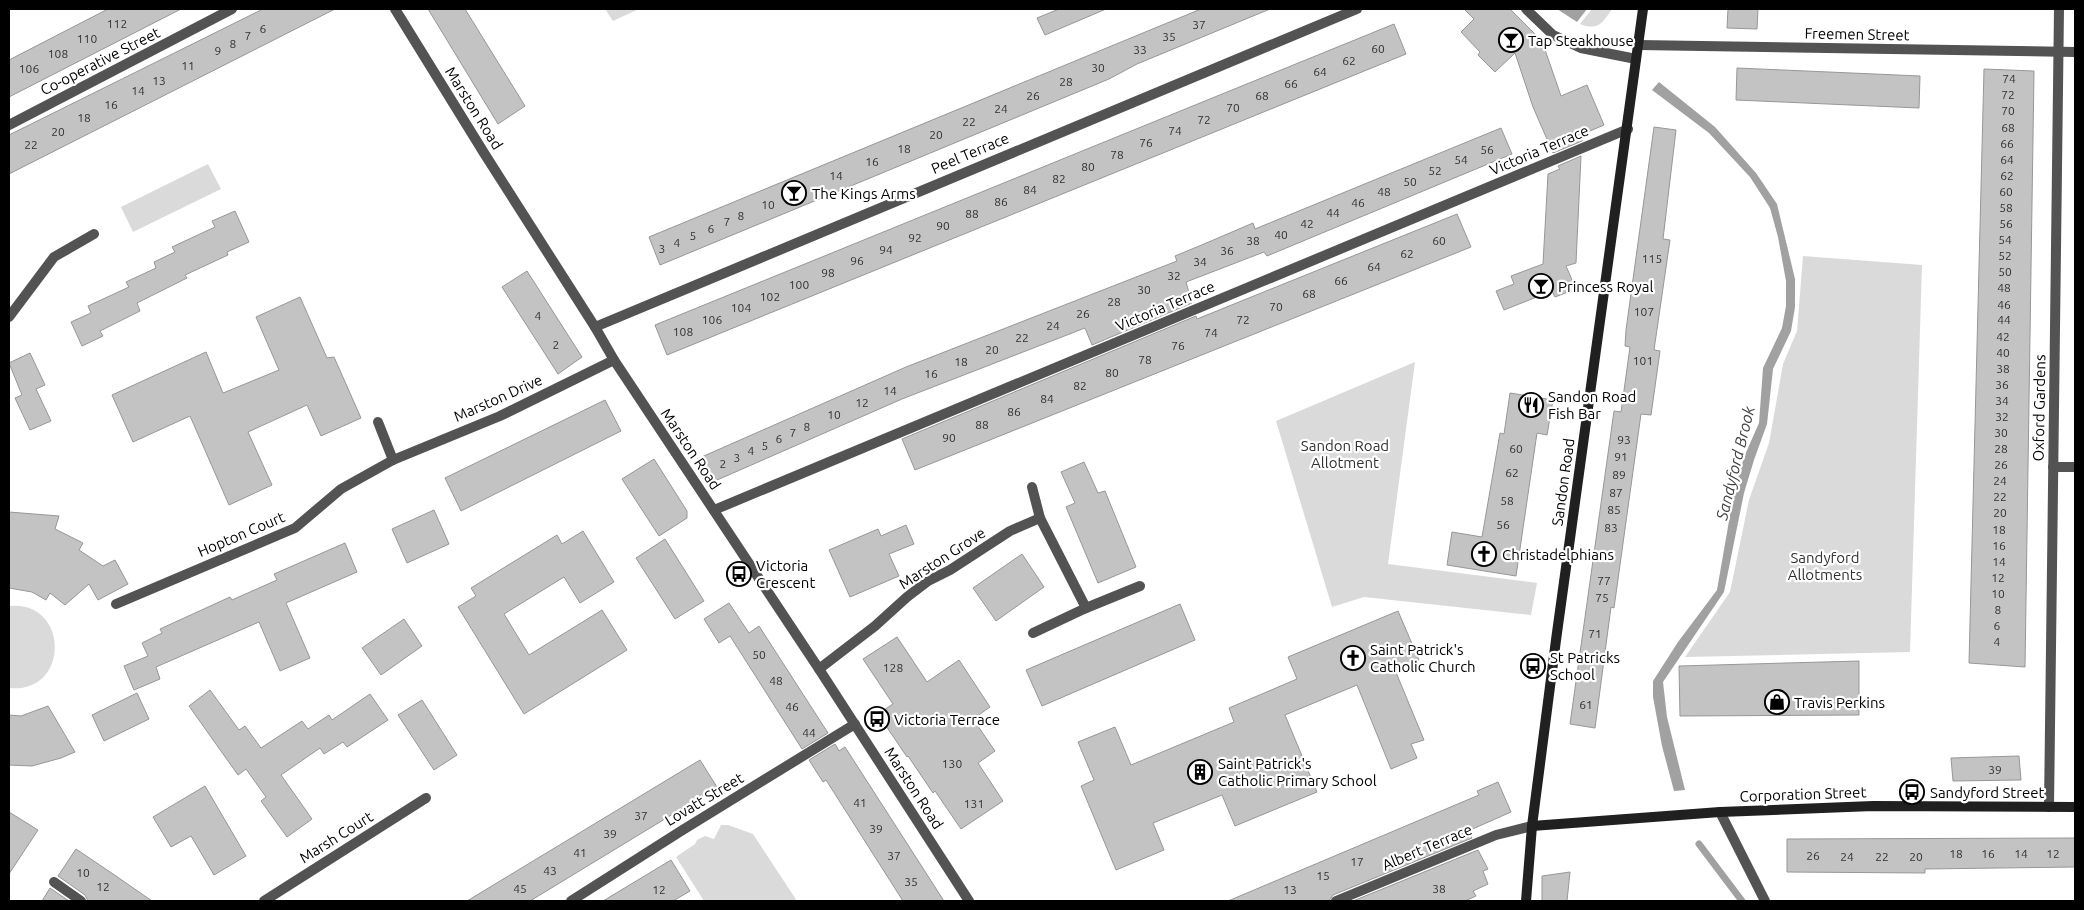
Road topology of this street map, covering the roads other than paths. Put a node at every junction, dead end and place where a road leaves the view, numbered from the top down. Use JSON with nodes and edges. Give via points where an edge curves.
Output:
{"nodes":[{"id":1,"x":232,"y":9,"type":"edge"},
{"id":2,"x":395,"y":9,"type":"edge"},
{"id":3,"x":1357,"y":9,"type":"edge"},
{"id":4,"x":1526,"y":9,"type":"edge"},
{"id":5,"x":1643,"y":9,"type":"edge"},
{"id":6,"x":2059,"y":9,"type":"edge"},
{"id":7,"x":1639,"y":45,"type":"junction"},
{"id":8,"x":2058,"y":52,"type":"junction"},
{"id":9,"x":2075,"y":52,"type":"edge"},
{"id":10,"x":1636,"y":59,"type":"junction"},
{"id":11,"x":9,"y":125,"type":"edge"},
{"id":12,"x":1628,"y":129,"type":"junction"},
{"id":13,"x":94,"y":234,"type":"dead end"},
{"id":14,"x":9,"y":317,"type":"edge"},
{"id":15,"x":595,"y":327,"type":"junction"},
{"id":16,"x":614,"y":360,"type":"junction"},
{"id":17,"x":378,"y":422,"type":"dead end"},
{"id":18,"x":393,"y":460,"type":"junction"},
{"id":19,"x":2053,"y":467,"type":"junction"},
{"id":20,"x":2075,"y":467,"type":"edge"},
{"id":21,"x":1032,"y":487,"type":"dead end"},
{"id":22,"x":714,"y":510,"type":"junction"},
{"id":23,"x":1040,"y":518,"type":"junction"},
{"id":24,"x":1140,"y":586,"type":"dead end"},
{"id":25,"x":116,"y":604,"type":"dead end"},
{"id":26,"x":1086,"y":608,"type":"junction"},
{"id":27,"x":1033,"y":633,"type":"dead end"},
{"id":28,"x":819,"y":669,"type":"junction"},
{"id":29,"x":855,"y":724,"type":"junction"},
{"id":30,"x":426,"y":798,"type":"dead end"},
{"id":31,"x":2050,"y":807,"type":"junction"},
{"id":32,"x":2075,"y":807,"type":"edge"},
{"id":33,"x":1720,"y":812,"type":"junction"},
{"id":34,"x":1532,"y":826,"type":"junction"},
{"id":35,"x":54,"y":882,"type":"dead end"},
{"id":36,"x":81,"y":901,"type":"edge"},
{"id":37,"x":264,"y":901,"type":"edge"},
{"id":38,"x":571,"y":901,"type":"edge"},
{"id":39,"x":969,"y":901,"type":"edge"},
{"id":40,"x":1336,"y":901,"type":"edge"},
{"id":41,"x":1526,"y":901,"type":"edge"},
{"id":42,"x":1765,"y":901,"type":"edge"}],
"edges":[{"from":1,"to":11,"type":"street","name":"Co-operative Street"},
{"from":2,"to":15,"type":"street","name":"Marston Road"},
{"from":3,"to":15,"type":"street","name":"Peel Terrace"},
{"from":4,"to":10,"type":"street","via":[[1553,35],[1581,48]]},
{"from":5,"to":7,"type":"main road","name":"Sandon Road"},
{"from":6,"to":8,"type":"street","name":"Oxford Gardens"},
{"from":7,"to":8,"type":"street","name":"Freemen Street"},
{"from":7,"to":10,"type":"main road","name":"Sandon Road"},
{"from":8,"to":9,"type":"street","name":"Freemen Street"},
{"from":8,"to":19,"type":"street","name":"Oxford Gardens"},
{"from":10,"to":12,"type":"main road","name":"Sandon Road"},
{"from":12,"to":22,"type":"street","name":"Victoria Terrace"},
{"from":12,"to":34,"type":"main road","name":"Sandon Road"},
{"from":13,"to":14,"type":"street","via":[[54,257]]},
{"from":15,"to":16,"type":"street","name":"Marston Road"},
{"from":16,"to":18,"type":"street","name":"Marston Drive","via":[[500,416]]},
{"from":16,"to":22,"type":"street","name":"Marston Road"},
{"from":17,"to":18,"type":"street"},
{"from":18,"to":25,"type":"street","name":"Hopton Court","via":[[341,489],[295,528]]},
{"from":19,"to":20,"type":"street"},
{"from":19,"to":31,"type":"street","name":"Oxford Gardens"},
{"from":21,"to":23,"type":"street"},
{"from":22,"to":28,"type":"street","name":"Marston Road"},
{"from":23,"to":26,"type":"street"},
{"from":23,"to":28,"type":"street","name":"Marston Grove","via":[[1010,531],[928,581]]},
{"from":24,"to":26,"type":"street"},
{"from":26,"to":27,"type":"street"},
{"from":28,"to":29,"type":"street","name":"Marston Road"},
{"from":29,"to":38,"type":"street","name":"Lovatt Street"},
{"from":29,"to":39,"type":"street","name":"Marston Road"},
{"from":30,"to":37,"type":"street","name":"Marsh Court"},
{"from":31,"to":32,"type":"main road","name":"Corporation Street"},
{"from":31,"to":33,"type":"main road","name":"Corporation Street","via":[[1873,806]]},
{"from":33,"to":34,"type":"main road","name":"Corporation Street"},
{"from":33,"to":42,"type":"street"},
{"from":34,"to":40,"type":"street","name":"Albert Terrace","via":[[1496,835]]},
{"from":34,"to":41,"type":"main road","name":"Sandon Road"},
{"from":35,"to":36,"type":"street"}]}
